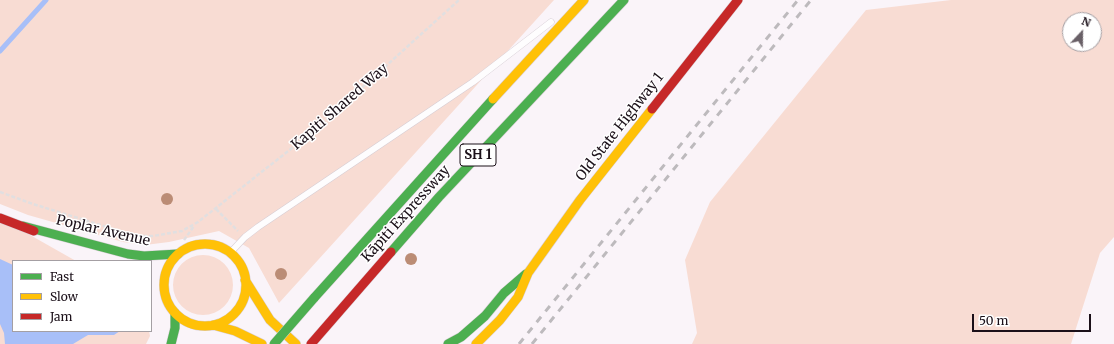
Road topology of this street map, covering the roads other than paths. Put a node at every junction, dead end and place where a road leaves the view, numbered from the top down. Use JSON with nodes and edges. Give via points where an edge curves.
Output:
{"nodes":[{"id":1,"x":579,"y":0,"type":"edge"},
{"id":2,"x":584,"y":0,"type":"edge"},
{"id":3,"x":624,"y":0,"type":"edge"},
{"id":4,"x":738,"y":0,"type":"edge"},
{"id":5,"x":560,"y":14,"type":"dead end"},
{"id":6,"x":554,"y":19,"type":"dead end"},
{"id":7,"x":0,"y":218,"type":"edge"},
{"id":8,"x":23,"y":226,"type":"junction"},
{"id":9,"x":85,"y":252,"type":"dead end"},
{"id":10,"x":230,"y":253,"type":"junction"},
{"id":11,"x":178,"y":254,"type":"junction"},
{"id":12,"x":528,"y":273,"type":"junction"},
{"id":13,"x":246,"y":280,"type":"junction"},
{"id":14,"x":156,"y":288,"type":"dead end"},
{"id":15,"x":165,"y":296,"type":"junction"},
{"id":16,"x":175,"y":313,"type":"junction"},
{"id":17,"x":213,"y":325,"type":"junction"},
{"id":18,"x":171,"y":344,"type":"edge"},
{"id":19,"x":262,"y":344,"type":"edge"},
{"id":20,"x":274,"y":344,"type":"edge"},
{"id":21,"x":296,"y":344,"type":"edge"},
{"id":22,"x":311,"y":344,"type":"edge"},
{"id":23,"x":448,"y":344,"type":"edge"},
{"id":24,"x":476,"y":344,"type":"edge"}],
"edges":[{"from":1,"to":5,"type":"lane"},
{"from":2,"to":20,"type":"main road","name":"Kāpiti Expressway","number":"SH 1","bridge":true,"via":[[417,182]]},
{"from":3,"to":22,"type":"main road","name":"Kāpiti Expressway","number":"SH 1","via":[[439,197]]},
{"from":4,"to":12,"type":"main road","name":"Old State Highway 1","via":[[580,200]]},
{"from":6,"to":10,"type":"lane","via":[[473,82],[245,237]]},
{"from":7,"to":8,"type":"main road","name":"Poplar Avenue"},
{"from":8,"to":9,"type":"main road","name":"Poplar Avenue"},
{"from":8,"to":11,"type":"main road","name":"Poplar Avenue","via":[[128,254]]},
{"from":10,"to":11,"type":"main road","via":[[207,244],[190,247]]},
{"from":10,"to":13,"type":"main road","via":[[241,267]]},
{"from":11,"to":15,"type":"main road","via":[[166,270]]},
{"from":12,"to":23,"type":"main road","name":"Old State Highway 1","via":[[504,293],[485,316],[461,337]]},
{"from":12,"to":24,"type":"main road","name":"Old State Highway 1","via":[[518,297]]},
{"from":13,"to":17,"type":"main road","via":[[242,301],[237,310],[227,320]]},
{"from":13,"to":21,"type":"main road","via":[[270,320]]},
{"from":14,"to":15,"type":"main road"},
{"from":15,"to":16,"type":"main road"},
{"from":16,"to":17,"type":"main road","via":[[188,323],[200,326]]},
{"from":16,"to":18,"type":"main road"},
{"from":17,"to":19,"type":"main road"}]}
